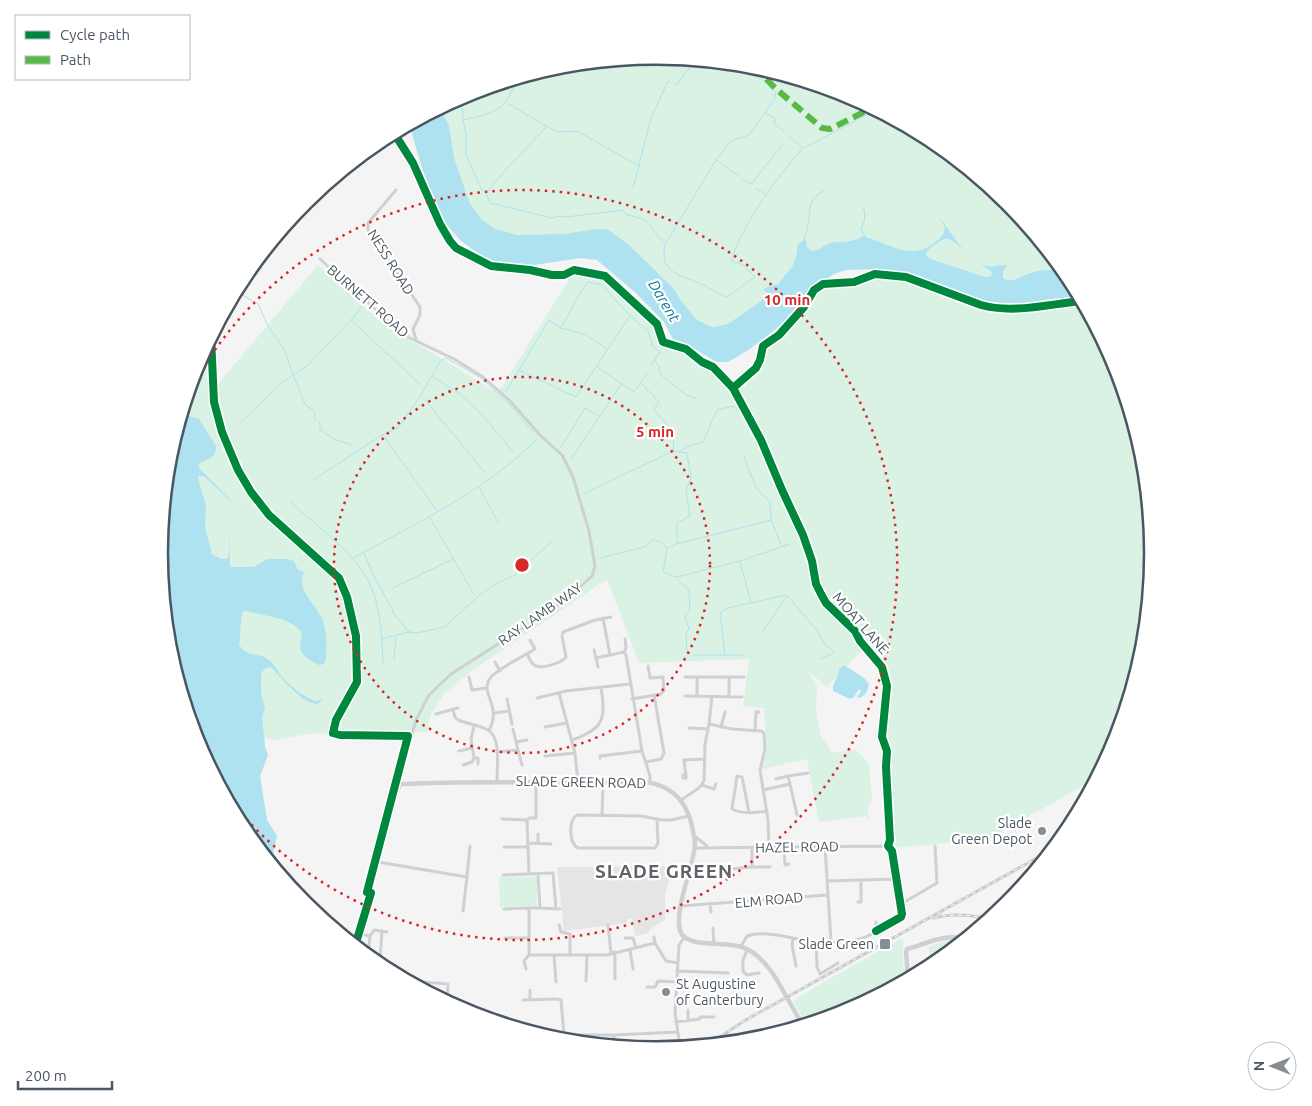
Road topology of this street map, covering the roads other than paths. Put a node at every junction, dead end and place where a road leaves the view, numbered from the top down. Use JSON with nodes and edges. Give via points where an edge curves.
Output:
{"nodes":[{"id":1,"x":396,"y":190,"type":"dead end"},
{"id":2,"x":320,"y":260,"type":"dead end"},
{"id":3,"x":416,"y":341,"type":"junction"},
{"id":4,"x":483,"y":377,"type":"joint"},
{"id":5,"x":611,"y":617,"type":"dead end"},
{"id":6,"x":603,"y":618,"type":"junction"},
{"id":7,"x":625,"y":639,"type":"dead end"},
{"id":8,"x":530,"y":640,"type":"dead end"},
{"id":9,"x":594,"y":650,"type":"dead end"},
{"id":10,"x":624,"y":652,"type":"junction"},
{"id":11,"x":527,"y":654,"type":"junction"},
{"id":12,"x":610,"y":655,"type":"junction"},
{"id":13,"x":596,"y":658,"type":"junction"},
{"id":14,"x":495,"y":662,"type":"dead end"},
{"id":15,"x":648,"y":666,"type":"dead end"},
{"id":16,"x":598,"y":667,"type":"dead end"},
{"id":17,"x":500,"y":671,"type":"junction"},
{"id":18,"x":468,"y":677,"type":"dead end"},
{"id":19,"x":697,"y":677,"type":"junction"},
{"id":20,"x":729,"y":677,"type":"junction"},
{"id":21,"x":744,"y":677,"type":"dead end"},
{"id":22,"x":685,"y":678,"type":"dead end"},
{"id":23,"x":630,"y":684,"type":"junction"},
{"id":24,"x":487,"y":688,"type":"junction"},
{"id":25,"x":601,"y":688,"type":"junction"},
{"id":26,"x":559,"y":693,"type":"junction"},
{"id":27,"x":654,"y":695,"type":"junction"},
{"id":28,"x":685,"y":696,"type":"dead end"},
{"id":29,"x":697,"y":696,"type":"junction"},
{"id":30,"x":712,"y":696,"type":"junction"},
{"id":31,"x":729,"y":696,"type":"junction"},
{"id":32,"x":742,"y":697,"type":"dead end"},
{"id":33,"x":538,"y":698,"type":"dead end"},
{"id":34,"x":507,"y":699,"type":"dead end"},
{"id":35,"x":632,"y":699,"type":"junction"},
{"id":36,"x":509,"y":711,"type":"junction"},
{"id":37,"x":495,"y":712,"type":"junction"},
{"id":38,"x":725,"y":712,"type":"dead end"},
{"id":39,"x":759,"y":712,"type":"dead end"},
{"id":40,"x":436,"y":714,"type":"dead end"},
{"id":41,"x":567,"y":723,"type":"junction"},
{"id":42,"x":512,"y":724,"type":"dead end"},
{"id":43,"x":709,"y":724,"type":"junction"},
{"id":44,"x":474,"y":726,"type":"junction"},
{"id":45,"x":545,"y":727,"type":"dead end"},
{"id":46,"x":721,"y":727,"type":"junction"},
{"id":47,"x":689,"y":728,"type":"dead end"},
{"id":48,"x":513,"y":729,"type":"dead end"},
{"id":49,"x":708,"y":729,"type":"junction"},
{"id":50,"x":489,"y":730,"type":"junction"},
{"id":51,"x":755,"y":730,"type":"junction"},
{"id":52,"x":882,"y":736,"type":"dead end"},
{"id":53,"x":527,"y":740,"type":"dead end"},
{"id":54,"x":572,"y":740,"type":"junction"},
{"id":55,"x":516,"y":742,"type":"junction"},
{"id":56,"x":472,"y":748,"type":"junction"},
{"id":57,"x":518,"y":750,"type":"junction"},
{"id":58,"x":459,"y":751,"type":"dead end"},
{"id":59,"x":497,"y":752,"type":"junction"},
{"id":60,"x":642,"y":752,"type":"junction"},
{"id":61,"x":575,"y":753,"type":"junction"},
{"id":62,"x":544,"y":756,"type":"dead end"},
{"id":63,"x":600,"y":756,"type":"dead end"},
{"id":64,"x":474,"y":758,"type":"junction"},
{"id":65,"x":704,"y":760,"type":"junction"},
{"id":66,"x":767,"y":760,"type":"dead end"},
{"id":67,"x":646,"y":762,"type":"junction"},
{"id":68,"x":761,"y":763,"type":"junction"},
{"id":69,"x":478,"y":764,"type":"dead end"},
{"id":70,"x":463,"y":765,"type":"dead end"},
{"id":71,"x":522,"y":766,"type":"dead end"},
{"id":72,"x":808,"y":773,"type":"dead end"},
{"id":73,"x":685,"y":775,"type":"dead end"},
{"id":74,"x":788,"y":776,"type":"junction"},
{"id":75,"x":776,"y":779,"type":"dead end"},
{"id":76,"x":497,"y":782,"type":"junction"},
{"id":77,"x":578,"y":782,"type":"junction"},
{"id":78,"x":650,"y":782,"type":"junction"},
{"id":79,"x":536,"y":783,"type":"junction"},
{"id":80,"x":603,"y":783,"type":"junction"},
{"id":81,"x":401,"y":784,"type":"junction"},
{"id":82,"x":716,"y":784,"type":"dead end"},
{"id":83,"x":790,"y":784,"type":"junction"},
{"id":84,"x":702,"y":785,"type":"junction"},
{"id":85,"x":763,"y":790,"type":"junction"},
{"id":86,"x":681,"y":800,"type":"junction"},
{"id":87,"x":767,"y":811,"type":"junction"},
{"id":88,"x":749,"y":812,"type":"junction"},
{"id":89,"x":798,"y":815,"type":"dead end"},
{"id":90,"x":602,"y":816,"type":"junction"},
{"id":91,"x":689,"y":816,"type":"junction"},
{"id":92,"x":502,"y":819,"type":"dead end"},
{"id":93,"x":528,"y":820,"type":"junction"},
{"id":94,"x":657,"y":820,"type":"junction"},
{"id":95,"x":538,"y":834,"type":"dead end"},
{"id":96,"x":694,"y":835,"type":"junction"},
{"id":97,"x":538,"y":844,"type":"junction"},
{"id":98,"x":551,"y":844,"type":"dead end"},
{"id":99,"x":528,"y":845,"type":"junction"},
{"id":100,"x":470,"y":846,"type":"dead end"},
{"id":101,"x":888,"y":846,"type":"junction"},
{"id":102,"x":935,"y":846,"type":"dead end"},
{"id":103,"x":504,"y":847,"type":"dead end"},
{"id":104,"x":825,"y":847,"type":"junction"},
{"id":105,"x":694,"y":848,"type":"junction"},
{"id":106,"x":707,"y":848,"type":"junction"},
{"id":107,"x":752,"y":848,"type":"junction"},
{"id":108,"x":769,"y":848,"type":"junction"},
{"id":109,"x":784,"y":848,"type":"junction"},
{"id":110,"x":378,"y":862,"type":"junction"},
{"id":111,"x":789,"y":864,"type":"dead end"},
{"id":112,"x":752,"y":866,"type":"junction"},
{"id":113,"x":770,"y":868,"type":"dead end"},
{"id":114,"x":721,"y":870,"type":"dead end"},
{"id":115,"x":529,"y":874,"type":"junction"},
{"id":116,"x":538,"y":874,"type":"junction"},
{"id":117,"x":503,"y":875,"type":"dead end"},
{"id":118,"x":467,"y":877,"type":"junction"},
{"id":119,"x":897,"y":879,"type":"junction"},
{"id":120,"x":861,"y":880,"type":"junction"},
{"id":121,"x":827,"y":881,"type":"junction"},
{"id":122,"x":828,"y":895,"type":"junction"},
{"id":123,"x":861,"y":902,"type":"dead end"},
{"id":124,"x":710,"y":904,"type":"junction"},
{"id":125,"x":901,"y":904,"type":"junction"},
{"id":126,"x":681,"y":906,"type":"junction"},
{"id":127,"x":529,"y":908,"type":"junction"},
{"id":128,"x":540,"y":908,"type":"junction"},
{"id":129,"x":504,"y":909,"type":"dead end"},
{"id":130,"x":463,"y":911,"type":"dead end"},
{"id":131,"x":711,"y":912,"type":"dead end"},
{"id":132,"x":876,"y":922,"type":"dead end"},
{"id":133,"x":559,"y":925,"type":"dead end"},
{"id":134,"x":608,"y":925,"type":"dead end"},
{"id":135,"x":713,"y":928,"type":"dead end"},
{"id":136,"x":382,"y":931,"type":"junction"},
{"id":137,"x":876,"y":931,"type":"junction"},
{"id":138,"x":387,"y":932,"type":"dead end"},
{"id":139,"x":356,"y":933,"type":"junction"},
{"id":140,"x":370,"y":936,"type":"junction"},
{"id":141,"x":355,"y":937,"type":"edge"},
{"id":142,"x":654,"y":937,"type":"dead end"},
{"id":143,"x":957,"y":937,"type":"edge"},
{"id":144,"x":504,"y":938,"type":"dead end"},
{"id":145,"x":530,"y":938,"type":"junction"},
{"id":146,"x":625,"y":938,"type":"dead end"},
{"id":147,"x":684,"y":938,"type":"junction"},
{"id":148,"x":793,"y":938,"type":"junction"},
{"id":149,"x":816,"y":941,"type":"junction"},
{"id":150,"x":831,"y":941,"type":"junction"},
{"id":151,"x":655,"y":943,"type":"junction"},
{"id":152,"x":714,"y":943,"type":"junction"},
{"id":153,"x":741,"y":946,"type":"junction"},
{"id":154,"x":369,"y":947,"type":"edge"},
{"id":155,"x":636,"y":948,"type":"junction"},
{"id":156,"x":630,"y":950,"type":"junction"},
{"id":157,"x":747,"y":950,"type":"junction"},
{"id":158,"x":613,"y":953,"type":"junction"},
{"id":159,"x":529,"y":955,"type":"junction"},
{"id":160,"x":554,"y":955,"type":"junction"},
{"id":161,"x":570,"y":955,"type":"junction"},
{"id":162,"x":586,"y":955,"type":"junction"},
{"id":163,"x":380,"y":956,"type":"edge"},
{"id":164,"x":678,"y":963,"type":"junction"},
{"id":165,"x":838,"y":963,"type":"dead end"},
{"id":166,"x":796,"y":966,"type":"dead end"},
{"id":167,"x":526,"y":969,"type":"dead end"},
{"id":168,"x":633,"y":970,"type":"dead end"},
{"id":169,"x":678,"y":971,"type":"junction"},
{"id":170,"x":907,"y":971,"type":"edge"},
{"id":171,"x":728,"y":973,"type":"dead end"},
{"id":172,"x":759,"y":973,"type":"dead end"},
{"id":173,"x":615,"y":979,"type":"dead end"},
{"id":174,"x":586,"y":981,"type":"dead end"},
{"id":175,"x":424,"y":982,"type":"edge"},
{"id":176,"x":556,"y":982,"type":"dead end"},
{"id":177,"x":677,"y":982,"type":"junction"},
{"id":178,"x":647,"y":987,"type":"dead end"},
{"id":179,"x":530,"y":990,"type":"dead end"},
{"id":180,"x":447,"y":994,"type":"edge"},
{"id":181,"x":523,"y":1000,"type":"dead end"},
{"id":182,"x":530,"y":1000,"type":"junction"},
{"id":183,"x":688,"y":1010,"type":"dead end"},
{"id":184,"x":714,"y":1017,"type":"dead end"},
{"id":185,"x":799,"y":1019,"type":"edge"},
{"id":186,"x":688,"y":1021,"type":"junction"},
{"id":187,"x":676,"y":1022,"type":"junction"},
{"id":188,"x":564,"y":1032,"type":"edge"},
{"id":189,"x":678,"y":1032,"type":"junction"},
{"id":190,"x":614,"y":1034,"type":"junction"},
{"id":191,"x":580,"y":1035,"type":"edge"},
{"id":192,"x":584,"y":1035,"type":"joint"},
{"id":193,"x":614,"y":1039,"type":"edge"},
{"id":194,"x":679,"y":1040,"type":"edge"}],
"edges":[{"from":1,"to":3,"type":"street","name":"NESS ROAD","via":[[368,223],[368,230],[420,307],[413,329]]},
{"from":2,"to":3,"type":"street","name":"BURNETT ROAD","via":[[398,330]]},
{"from":3,"to":4,"type":"street","name":"BURNETT ROAD"},
{"from":4,"to":81,"type":"street","name":"RAY LAMB WAY","via":[[562,455],[573,477],[589,531],[594,573],[571,595],[451,674],[429,695],[416,720]]},
{"from":5,"to":6,"type":"street"},
{"from":6,"to":11,"type":"street","via":[[563,632],[566,657],[561,663],[538,667]]},
{"from":6,"to":12,"type":"street"},
{"from":7,"to":10,"type":"street"},
{"from":8,"to":11,"type":"street","via":[[535,649]]},
{"from":9,"to":13,"type":"street"},
{"from":10,"to":12,"type":"street"},
{"from":10,"to":23,"type":"street"},
{"from":11,"to":17,"type":"street"},
{"from":12,"to":13,"type":"street"},
{"from":13,"to":16,"type":"street"},
{"from":14,"to":17,"type":"street"},
{"from":15,"to":27,"type":"street","via":[[650,678],[663,677],[664,691]]},
{"from":17,"to":24,"type":"street","via":[[492,676]]},
{"from":18,"to":24,"type":"street","via":[[472,690]]},
{"from":19,"to":20,"type":"street"},
{"from":19,"to":22,"type":"street"},
{"from":19,"to":29,"type":"street"},
{"from":20,"to":21,"type":"street"},
{"from":20,"to":31,"type":"street"},
{"from":23,"to":25,"type":"street"},
{"from":23,"to":35,"type":"street"},
{"from":24,"to":37,"type":"street"},
{"from":25,"to":26,"type":"street"},
{"from":25,"to":54,"type":"street","via":[[604,706],[600,722],[591,732]]},
{"from":26,"to":33,"type":"street"},
{"from":26,"to":41,"type":"street"},
{"from":27,"to":35,"type":"street"},
{"from":27,"to":67,"type":"street","via":[[664,753],[661,758]]},
{"from":28,"to":29,"type":"street"},
{"from":29,"to":30,"type":"street"},
{"from":30,"to":31,"type":"street"},
{"from":30,"to":43,"type":"street"},
{"from":31,"to":32,"type":"street"},
{"from":34,"to":36,"type":"street"},
{"from":35,"to":60,"type":"street"},
{"from":36,"to":37,"type":"street"},
{"from":36,"to":42,"type":"street"},
{"from":37,"to":50,"type":"street"},
{"from":38,"to":46,"type":"street"},
{"from":39,"to":51,"type":"street","via":[[756,713]]},
{"from":40,"to":44,"type":"street","via":[[456,708],[455,717]]},
{"from":41,"to":45,"type":"street"},
{"from":41,"to":54,"type":"street"},
{"from":43,"to":46,"type":"street"},
{"from":43,"to":49,"type":"street"},
{"from":44,"to":50,"type":"street"},
{"from":44,"to":56,"type":"street"},
{"from":46,"to":51,"type":"street"},
{"from":47,"to":49,"type":"street"},
{"from":48,"to":55,"type":"street"},
{"from":49,"to":65,"type":"street"},
{"from":50,"to":59,"type":"street","via":[[494,736]]},
{"from":51,"to":68,"type":"street","via":[[764,734]]},
{"from":52,"to":101,"type":"street","via":[[887,751]]},
{"from":53,"to":55,"type":"street"},
{"from":54,"to":61,"type":"street"},
{"from":55,"to":57,"type":"street"},
{"from":56,"to":58,"type":"street"},
{"from":56,"to":64,"type":"street"},
{"from":57,"to":59,"type":"street"},
{"from":57,"to":71,"type":"street"},
{"from":59,"to":76,"type":"street"},
{"from":60,"to":63,"type":"street"},
{"from":60,"to":67,"type":"street"},
{"from":61,"to":62,"type":"street"},
{"from":61,"to":77,"type":"street"},
{"from":64,"to":69,"type":"street","via":[[478,758]]},
{"from":64,"to":70,"type":"street"},
{"from":65,"to":73,"type":"street","via":[[684,759]]},
{"from":65,"to":84,"type":"street"},
{"from":66,"to":68,"type":"street"},
{"from":67,"to":78,"type":"street"},
{"from":68,"to":85,"type":"street"},
{"from":72,"to":74,"type":"street"},
{"from":74,"to":75,"type":"street"},
{"from":74,"to":83,"type":"street"},
{"from":76,"to":79,"type":"street","name":"SLADE GREEN ROAD"},
{"from":76,"to":81,"type":"street","name":"SLADE GREEN ROAD"},
{"from":77,"to":79,"type":"street","name":"SLADE GREEN ROAD"},
{"from":77,"to":80,"type":"street","name":"SLADE GREEN ROAD"},
{"from":78,"to":80,"type":"street","name":"SLADE GREEN ROAD"},
{"from":78,"to":86,"type":"street","name":"SLADE GREEN ROAD","via":[[668,789]]},
{"from":79,"to":93,"type":"street","via":[[536,818]]},
{"from":80,"to":90,"type":"street"},
{"from":81,"to":110,"type":"street"},
{"from":82,"to":84,"type":"street","via":[[714,791]]},
{"from":83,"to":85,"type":"street"},
{"from":83,"to":89,"type":"street"},
{"from":84,"to":86,"type":"street"},
{"from":85,"to":87,"type":"street"},
{"from":86,"to":91,"type":"street","name":"SLADE GREEN ROAD"},
{"from":87,"to":88,"type":"street"},
{"from":87,"to":108,"type":"street"},
{"from":88,"to":88,"type":"street","via":[[742,777],[737,776],[732,809]]},
{"from":90,"to":94,"type":"street","via":[[640,816]]},
{"from":90,"to":94,"type":"street","via":[[574,817],[570,824],[576,847],[655,848],[658,842]]},
{"from":91,"to":94,"type":"street"},
{"from":91,"to":96,"type":"street","name":"SLADE GREEN ROAD"},
{"from":92,"to":93,"type":"street"},
{"from":93,"to":99,"type":"street"},
{"from":95,"to":97,"type":"street"},
{"from":96,"to":105,"type":"street","name":"SLADE GREEN ROAD"},
{"from":96,"to":106,"type":"street"},
{"from":97,"to":98,"type":"street"},
{"from":97,"to":99,"type":"street"},
{"from":99,"to":103,"type":"street"},
{"from":99,"to":115,"type":"street"},
{"from":100,"to":118,"type":"street"},
{"from":101,"to":104,"type":"street","name":"HAZEL ROAD"},
{"from":101,"to":119,"type":"street","via":[[892,851]]},
{"from":102,"to":125,"type":"street","via":[[937,884]]},
{"from":104,"to":109,"type":"street","name":"HAZEL ROAD"},
{"from":104,"to":121,"type":"street"},
{"from":105,"to":106,"type":"street","name":"HAZEL ROAD"},
{"from":105,"to":126,"type":"street","name":"SLADE GREEN ROAD"},
{"from":106,"to":107,"type":"street","name":"HAZEL ROAD"},
{"from":107,"to":108,"type":"street","name":"HAZEL ROAD"},
{"from":107,"to":112,"type":"street"},
{"from":108,"to":109,"type":"street","name":"HAZEL ROAD"},
{"from":109,"to":111,"type":"street","via":[[785,865]]},
{"from":110,"to":118,"type":"street"},
{"from":110,"to":139,"type":"street"},
{"from":112,"to":113,"type":"street"},
{"from":112,"to":114,"type":"street"},
{"from":115,"to":116,"type":"street"},
{"from":115,"to":117,"type":"street"},
{"from":116,"to":128,"type":"street"},
{"from":116,"to":128,"type":"street","via":[[554,873],[558,909]]},
{"from":118,"to":130,"type":"street"},
{"from":119,"to":120,"type":"street"},
{"from":119,"to":125,"type":"street"},
{"from":120,"to":121,"type":"street"},
{"from":120,"to":123,"type":"street"},
{"from":121,"to":122,"type":"street"},
{"from":122,"to":124,"type":"street","name":"ELM ROAD"},
{"from":122,"to":150,"type":"street"},
{"from":124,"to":126,"type":"street","name":"ELM ROAD"},
{"from":124,"to":131,"type":"street"},
{"from":125,"to":137,"type":"street","via":[[901,917]]},
{"from":126,"to":147,"type":"street","name":"SLADE GREEN ROAD","via":[[680,928]]},
{"from":127,"to":128,"type":"street"},
{"from":127,"to":129,"type":"street"},
{"from":127,"to":145,"type":"street"},
{"from":132,"to":137,"type":"street"},
{"from":133,"to":161,"type":"street","via":[[560,930],[570,934]]},
{"from":134,"to":158,"type":"street"},
{"from":135,"to":152,"type":"street"},
{"from":136,"to":138,"type":"street"},
{"from":136,"to":140,"type":"street","via":[[374,930]]},
{"from":136,"to":163,"type":"street"},
{"from":137,"to":150,"type":"street","via":[[860,939]]},
{"from":139,"to":140,"type":"street"},
{"from":139,"to":141,"type":"street"},
{"from":140,"to":154,"type":"street"},
{"from":142,"to":151,"type":"street"},
{"from":143,"to":170,"type":"street","via":[[907,949]]},
{"from":144,"to":145,"type":"street"},
{"from":145,"to":159,"type":"street"},
{"from":146,"to":155,"type":"street","via":[[633,938]]},
{"from":147,"to":152,"type":"street","via":[[692,942]]},
{"from":147,"to":164,"type":"street","name":"SLADE GREEN ROAD","via":[[679,945]]},
{"from":148,"to":149,"type":"street"},
{"from":148,"to":153,"type":"street","via":[[751,935]]},
{"from":148,"to":166,"type":"street"},
{"from":149,"to":150,"type":"street"},
{"from":149,"to":165,"type":"street","via":[[820,974]]},
{"from":151,"to":155,"type":"street"},
{"from":151,"to":164,"type":"street","via":[[664,958]]},
{"from":152,"to":153,"type":"street"},
{"from":153,"to":157,"type":"street"},
{"from":155,"to":156,"type":"street"},
{"from":156,"to":158,"type":"street"},
{"from":156,"to":168,"type":"street"},
{"from":157,"to":172,"type":"street","via":[[743,971],[747,975]]},
{"from":157,"to":185,"type":"street","bridge":true,"via":[[762,960]]},
{"from":158,"to":162,"type":"street"},
{"from":158,"to":173,"type":"street","via":[[616,956]]},
{"from":159,"to":160,"type":"street"},
{"from":159,"to":167,"type":"street","via":[[522,960]]},
{"from":160,"to":161,"type":"street"},
{"from":160,"to":176,"type":"street"},
{"from":161,"to":162,"type":"street"},
{"from":162,"to":174,"type":"street"},
{"from":164,"to":169,"type":"street","name":"SLADE GREEN ROAD"},
{"from":169,"to":171,"type":"street"},
{"from":169,"to":177,"type":"street","name":"SLADE GREEN ROAD"},
{"from":175,"to":180,"type":"street","via":[[448,984]]},
{"from":177,"to":178,"type":"street","via":[[658,981],[655,987]]},
{"from":177,"to":187,"type":"street","name":"SLADE GREEN ROAD"},
{"from":179,"to":182,"type":"street"},
{"from":181,"to":182,"type":"street"},
{"from":182,"to":188,"type":"street","via":[[562,1000]]},
{"from":183,"to":186,"type":"street"},
{"from":184,"to":186,"type":"street"},
{"from":186,"to":187,"type":"street"},
{"from":187,"to":189,"type":"street","name":"SLADE GREEN ROAD"},
{"from":189,"to":190,"type":"street"},
{"from":189,"to":194,"type":"street","name":"SLADE GREEN ROAD"},
{"from":190,"to":192,"type":"street"},
{"from":190,"to":193,"type":"street"},
{"from":191,"to":192,"type":"street"}]}
